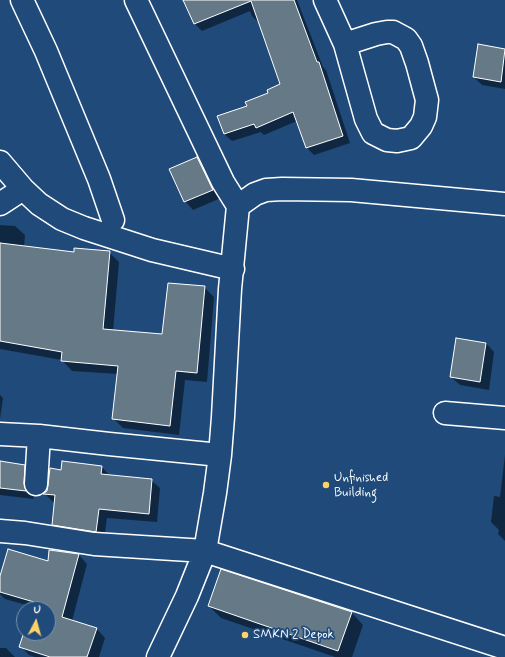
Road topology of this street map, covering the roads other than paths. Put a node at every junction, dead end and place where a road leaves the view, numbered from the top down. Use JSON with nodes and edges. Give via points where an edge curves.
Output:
{"nodes":[{"id":1,"x":22,"y":0,"type":"edge"},
{"id":2,"x":136,"y":0,"type":"edge"},
{"id":3,"x":325,"y":0,"type":"edge"},
{"id":4,"x":345,"y":44,"type":"junction"},
{"id":5,"x":0,"y":162,"type":"edge"},
{"id":6,"x":23,"y":189,"type":"junction"},
{"id":7,"x":0,"y":204,"type":"edge"},
{"id":8,"x":505,"y":204,"type":"edge"},
{"id":9,"x":238,"y":206,"type":"junction"},
{"id":10,"x":113,"y":220,"type":"dead end"},
{"id":11,"x":233,"y":269,"type":"junction"},
{"id":12,"x":445,"y":413,"type":"dead end"},
{"id":13,"x":505,"y":418,"type":"edge"},
{"id":14,"x":0,"y":434,"type":"edge"},
{"id":15,"x":39,"y":436,"type":"junction"},
{"id":16,"x":220,"y":455,"type":"junction"},
{"id":17,"x":36,"y":484,"type":"dead end"},
{"id":18,"x":0,"y":531,"type":"edge"},
{"id":19,"x":205,"y":552,"type":"junction"},
{"id":20,"x":505,"y":648,"type":"edge"},
{"id":21,"x":158,"y":657,"type":"edge"}],
"edges":[{"from":1,"to":10,"type":"street","via":[[99,179]]},
{"from":2,"to":9,"type":"street","via":[[219,175]]},
{"from":3,"to":4,"type":"street"},
{"from":4,"to":4,"type":"street","via":[[366,119],[373,133],[387,140],[411,138],[425,117],[427,100],[411,46],[406,39],[393,32],[376,34]]},
{"from":5,"to":6,"type":"street"},
{"from":6,"to":7,"type":"street"},
{"from":6,"to":11,"type":"street","via":[[56,215],[84,228],[152,250]]},
{"from":8,"to":9,"type":"street","via":[[351,190],[282,189],[255,194]]},
{"from":9,"to":11,"type":"street"},
{"from":11,"to":16,"type":"street"},
{"from":12,"to":13,"type":"street"},
{"from":14,"to":15,"type":"street"},
{"from":15,"to":16,"type":"street"},
{"from":15,"to":17,"type":"street"},
{"from":16,"to":19,"type":"street"},
{"from":18,"to":19,"type":"street","via":[[94,544]]},
{"from":19,"to":20,"type":"street"},
{"from":19,"to":21,"type":"street"}]}
